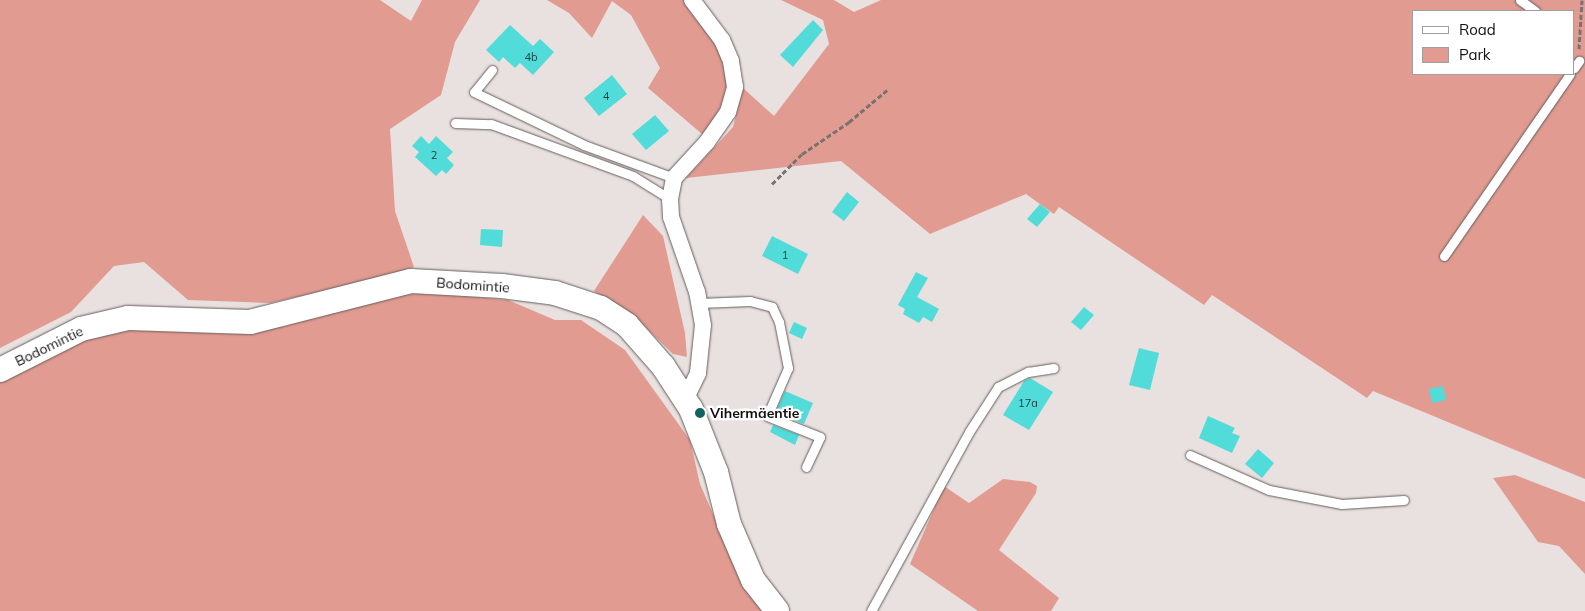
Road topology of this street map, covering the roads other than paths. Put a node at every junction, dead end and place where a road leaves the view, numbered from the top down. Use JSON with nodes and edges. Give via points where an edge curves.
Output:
{"nodes":[{"id":1,"x":692,"y":0,"type":"edge"},
{"id":2,"x":1520,"y":0,"type":"edge"},
{"id":3,"x":1534,"y":10,"type":"edge"},
{"id":4,"x":492,"y":70,"type":"dead end"},
{"id":5,"x":1568,"y":75,"type":"edge"},
{"id":6,"x":455,"y":123,"type":"dead end"},
{"id":7,"x":674,"y":178,"type":"junction"},
{"id":8,"x":670,"y":199,"type":"junction"},
{"id":9,"x":1444,"y":256,"type":"dead end"},
{"id":10,"x":699,"y":303,"type":"junction"},
{"id":11,"x":1054,"y":368,"type":"dead end"},
{"id":12,"x":0,"y":370,"type":"edge"},
{"id":13,"x":685,"y":400,"type":"junction"},
{"id":14,"x":1190,"y":455,"type":"dead end"},
{"id":15,"x":806,"y":467,"type":"dead end"},
{"id":16,"x":1404,"y":500,"type":"dead end"},
{"id":17,"x":777,"y":611,"type":"edge"},
{"id":18,"x":871,"y":611,"type":"edge"}],
"edges":[{"from":1,"to":7,"type":"street","via":[[722,40],[731,61],[735,87],[728,112],[707,142]]},
{"from":2,"to":3,"type":"lane"},
{"from":4,"to":7,"type":"lane","via":[[474,92],[584,145]]},
{"from":5,"to":9,"type":"lane"},
{"from":6,"to":8,"type":"lane","via":[[491,124],[633,176]]},
{"from":7,"to":8,"type":"street"},
{"from":8,"to":10,"type":"street","via":[[671,217]]},
{"from":10,"to":13,"type":"street","via":[[702,352],[698,373]]},
{"from":10,"to":15,"type":"lane","via":[[750,301],[772,307],[779,322],[788,368],[767,416],[820,437]]},
{"from":11,"to":18,"type":"lane","via":[[1028,372],[998,387],[969,432]]},
{"from":12,"to":13,"type":"street","name":"Bodomintie","via":[[81,329],[128,318],[250,322],[420,282],[502,286],[555,293],[601,308],[627,325],[663,366]]},
{"from":13,"to":17,"type":"street","name":"Bodomintie","via":[[716,472],[729,524],[754,580]]},
{"from":14,"to":16,"type":"lane","via":[[1268,490],[1342,504]]}]}
